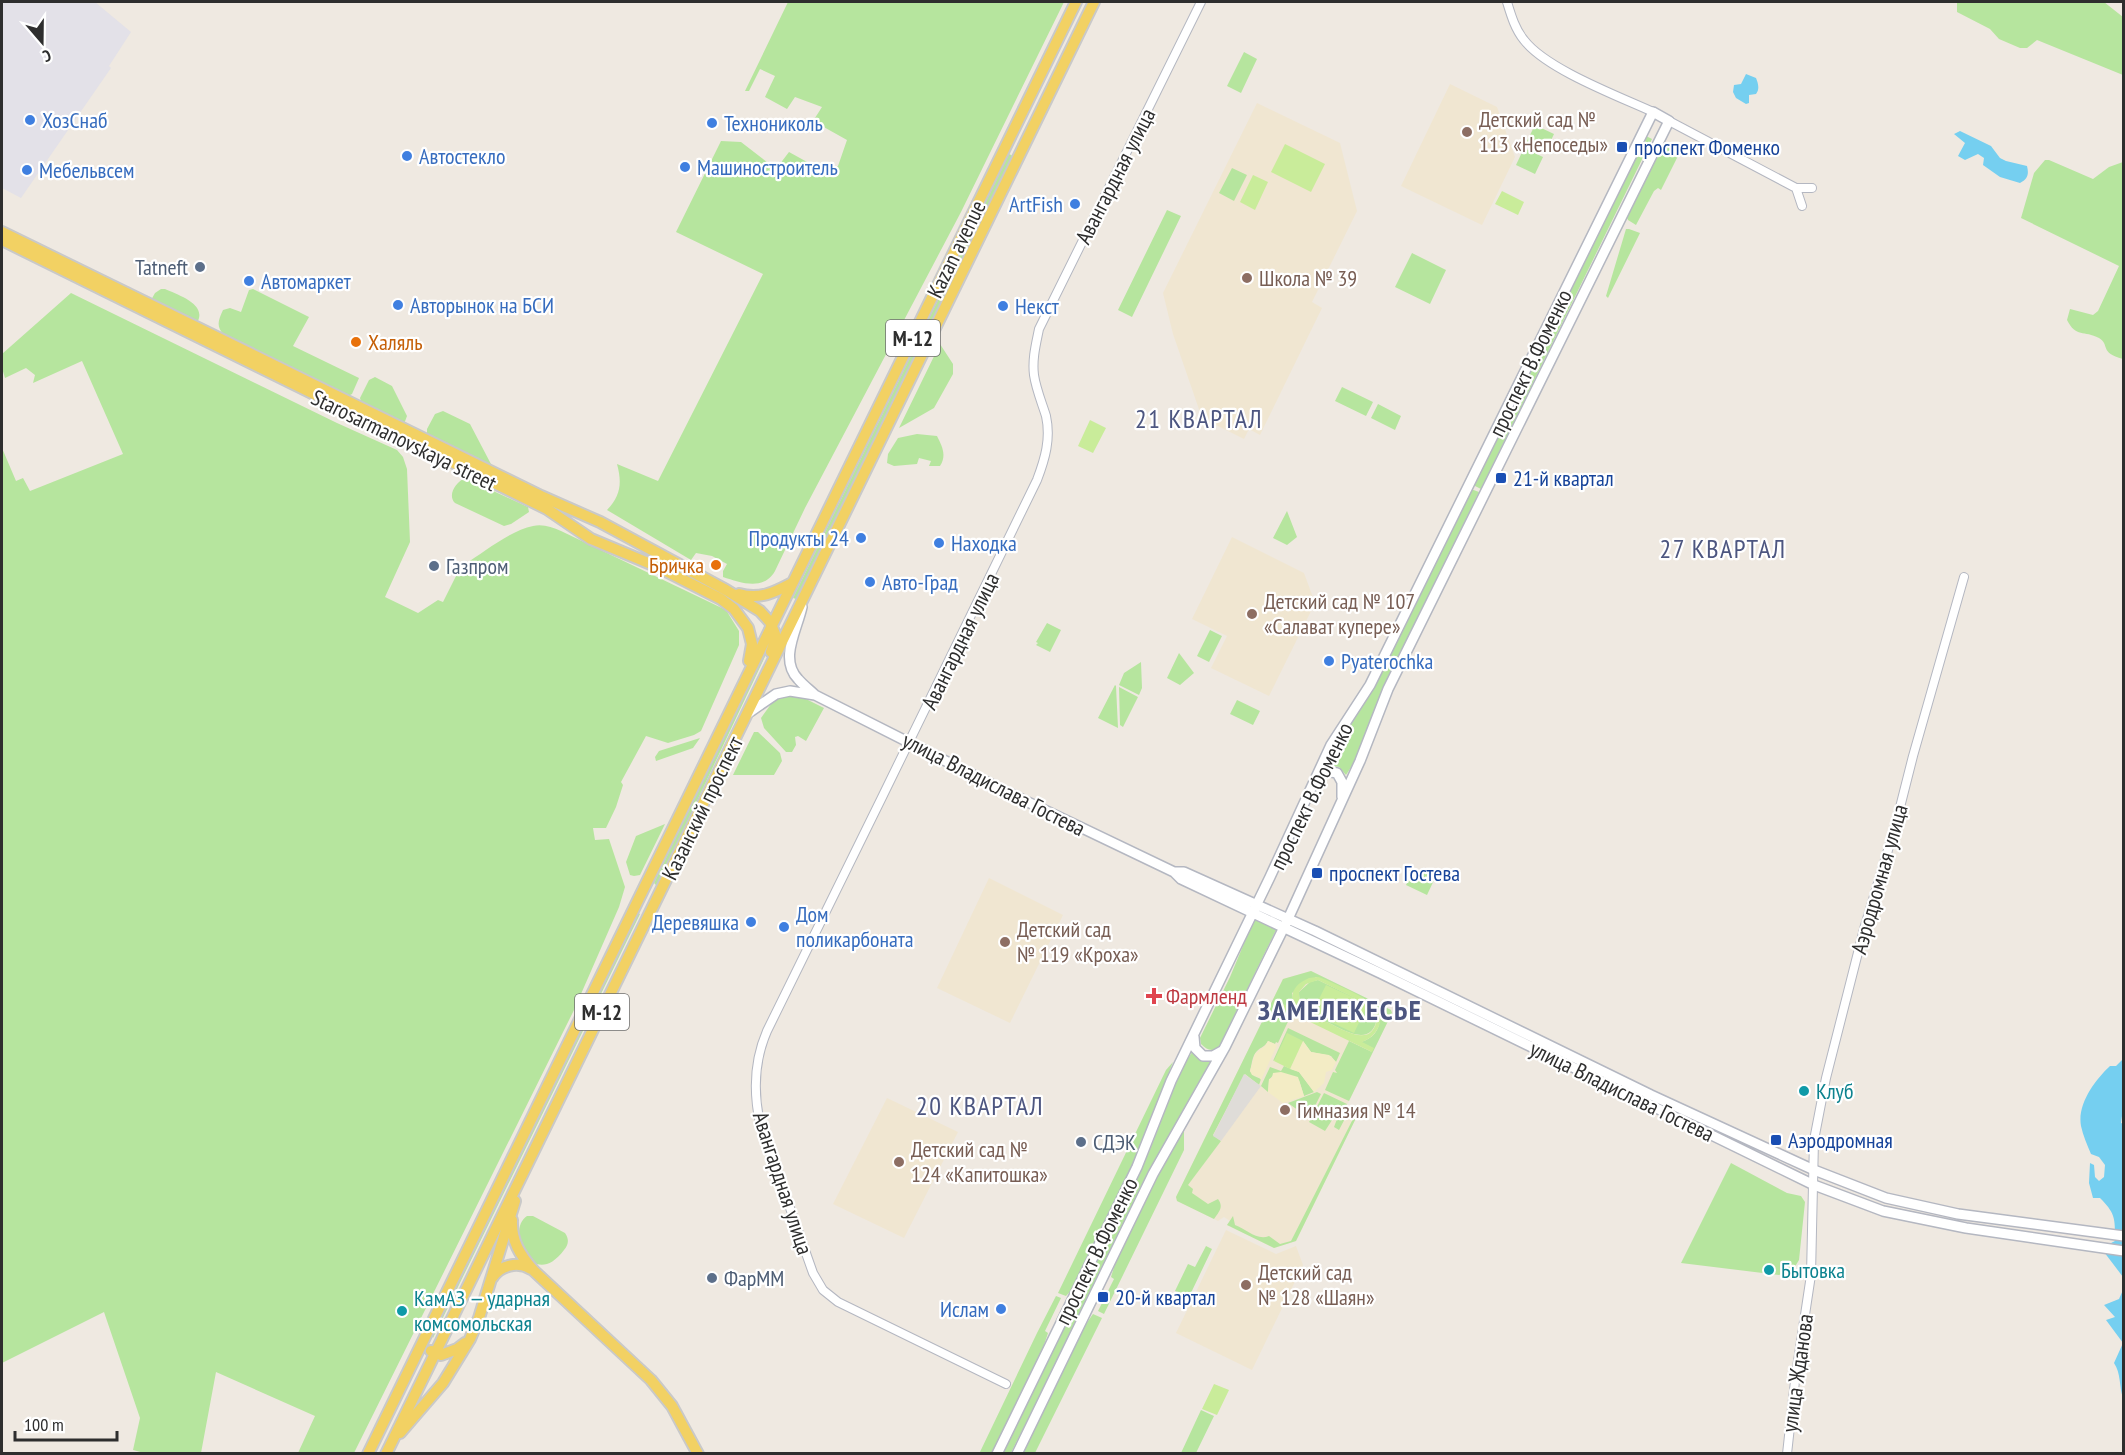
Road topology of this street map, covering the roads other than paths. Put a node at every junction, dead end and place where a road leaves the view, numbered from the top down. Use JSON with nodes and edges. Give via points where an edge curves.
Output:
{"nodes":[{"id":1,"x":1076,"y":2,"type":"edge"},
{"id":2,"x":1094,"y":2,"type":"edge"},
{"id":3,"x":1201,"y":2,"type":"edge"},
{"id":4,"x":1507,"y":2,"type":"edge"},
{"id":5,"x":1653,"y":112,"type":"junction"},
{"id":6,"x":1669,"y":121,"type":"junction"},
{"id":7,"x":1002,"y":155,"type":"junction"},
{"id":8,"x":1017,"y":162,"type":"junction"},
{"id":9,"x":1796,"y":188,"type":"junction"},
{"id":10,"x":1812,"y":188,"type":"dead end"},
{"id":11,"x":1802,"y":206,"type":"dead end"},
{"id":12,"x":2,"y":232,"type":"edge"},
{"id":13,"x":2,"y":240,"type":"edge"},
{"id":14,"x":600,"y":522,"type":"junction"},
{"id":15,"x":591,"y":539,"type":"junction"},
{"id":16,"x":1964,"y":577,"type":"dead end"},
{"id":17,"x":793,"y":583,"type":"junction"},
{"id":18,"x":726,"y":590,"type":"junction"},
{"id":19,"x":804,"y":598,"type":"junction"},
{"id":20,"x":772,"y":624,"type":"junction"},
{"id":21,"x":768,"y":670,"type":"junction"},
{"id":22,"x":744,"y":681,"type":"junction"},
{"id":23,"x":815,"y":695,"type":"junction"},
{"id":24,"x":747,"y":714,"type":"junction"},
{"id":25,"x":910,"y":741,"type":"junction"},
{"id":26,"x":1315,"y":781,"type":"junction"},
{"id":27,"x":1342,"y":802,"type":"junction"},
{"id":28,"x":1254,"y":909,"type":"junction"},
{"id":29,"x":1288,"y":919,"type":"junction"},
{"id":30,"x":1283,"y":929,"type":"junction"},
{"id":31,"x":1194,"y":1032,"type":"junction"},
{"id":32,"x":1225,"y":1047,"type":"junction"},
{"id":33,"x":528,"y":1161,"type":"junction"},
{"id":34,"x":1814,"y":1170,"type":"junction"},
{"id":35,"x":1814,"y":1185,"type":"junction"},
{"id":36,"x":513,"y":1209,"type":"junction"},
{"id":37,"x":2124,"y":1236,"type":"edge"},
{"id":38,"x":2124,"y":1251,"type":"edge"},
{"id":39,"x":534,"y":1271,"type":"junction"},
{"id":40,"x":486,"y":1289,"type":"junction"},
{"id":41,"x":435,"y":1317,"type":"junction"},
{"id":42,"x":470,"y":1339,"type":"junction"},
{"id":43,"x":434,"y":1354,"type":"junction"},
{"id":44,"x":1006,"y":1384,"type":"dead end"},
{"id":45,"x":392,"y":1442,"type":"junction"},
{"id":46,"x":368,"y":1454,"type":"edge"},
{"id":47,"x":386,"y":1454,"type":"edge"},
{"id":48,"x":698,"y":1454,"type":"edge"},
{"id":49,"x":998,"y":1454,"type":"edge"},
{"id":50,"x":1017,"y":1454,"type":"edge"},
{"id":51,"x":1787,"y":1454,"type":"edge"}],
"edges":[{"from":1,"to":7,"type":"main road","name":"Kazan avenue","number":"М-12"},
{"from":2,"to":8,"type":"main road","number":"М-12"},
{"from":3,"to":25,"type":"street","name":"Авангардная улица","via":[[1039,329],[1033,356],[1048,430],[1044,462]]},
{"from":4,"to":5,"type":"street","via":[[1518,31],[1536,53],[1586,82]]},
{"from":5,"to":6,"type":"main road"},
{"from":5,"to":26,"type":"main road","name":"проспект В.Фоменко","via":[[1370,685],[1331,745]]},
{"from":6,"to":9,"type":"street"},
{"from":6,"to":27,"type":"main road","name":"проспект В.Фоменко","via":[[1388,689]]},
{"from":7,"to":8,"type":"main road","via":[[1014,149]]},
{"from":7,"to":17,"type":"main road","name":"Kazan avenue","number":"М-12"},
{"from":8,"to":19,"type":"main road","name":"Казанский проспект","number":"М-12"},
{"from":9,"to":10,"type":"street"},
{"from":9,"to":11,"type":"street"},
{"from":12,"to":14,"type":"main road","name":"Starosarmanovskaya street"},
{"from":13,"to":15,"type":"main road","name":"Starosarmanovskaya street","via":[[547,509]]},
{"from":14,"to":15,"type":"main road","via":[[603,534]]},
{"from":14,"to":18,"type":"main road","name":"Starosarmanovskaya street"},
{"from":15,"to":22,"type":"main road","name":"Starosarmanovskaya street","via":[[658,567],[734,609],[751,639],[752,654]]},
{"from":16,"to":34,"type":"street","name":"Аэродромная улица","via":[[1828,1067],[1814,1140]]},
{"from":17,"to":18,"type":"main road","via":[[761,597]]},
{"from":17,"to":20,"type":"main road","name":"Kazan avenue","number":"М-12"},
{"from":18,"to":20,"type":"main road","via":[[760,611]]},
{"from":19,"to":21,"type":"main road","name":"Казанский проспект","number":"М-12"},
{"from":19,"to":23,"type":"main road","name":"улица Владислава Гостева","via":[[789,662],[797,679]]},
{"from":20,"to":21,"type":"main road","via":[[776,638]]},
{"from":20,"to":22,"type":"main road","name":"Казанский проспект","number":"М-12"},
{"from":21,"to":24,"type":"main road","name":"Казанский проспект","number":"М-12"},
{"from":22,"to":41,"type":"main road","name":"Казанский проспект","number":"М-12"},
{"from":23,"to":24,"type":"main road","name":"улица Владислава Гостева","via":[[790,691],[776,694]]},
{"from":23,"to":25,"type":"main road","name":"улица Владислава Гостева"},
{"from":24,"to":33,"type":"main road","name":"Казанский проспект","number":"М-12"},
{"from":25,"to":28,"type":"main road","name":"улица Владислава Гостева","via":[[1007,792],[1173,872],[1184,872]]},
{"from":25,"to":44,"type":"street","name":"Авангардная улица","via":[[763,1041],[755,1079],[757,1108],[813,1272],[823,1290],[838,1302]]},
{"from":26,"to":27,"type":"main road","via":[[1325,771],[1337,773],[1342,782]]},
{"from":26,"to":28,"type":"main road","name":"проспект В.Фоменко"},
{"from":27,"to":29,"type":"main road","name":"проспект В.Фоменко"},
{"from":28,"to":29,"type":"main road","name":"улица Владислава Гостева"},
{"from":28,"to":30,"type":"main road","name":"улица Владислава Гостева"},
{"from":28,"to":31,"type":"main road","name":"проспект В.Фоменко"},
{"from":29,"to":30,"type":"main road","name":"проспект В.Фоменко"},
{"from":29,"to":34,"type":"main road","name":"улица Владислава Гостева"},
{"from":30,"to":32,"type":"main road","name":"проспект В.Фоменко"},
{"from":30,"to":35,"type":"main road","name":"улица Владислава Гостева"},
{"from":31,"to":32,"type":"main road","via":[[1195,1048],[1203,1056],[1213,1056]]},
{"from":31,"to":49,"type":"main road","name":"проспект В.Фоменко","via":[[1137,1167]]},
{"from":32,"to":50,"type":"main road","name":"проспект В.Фоменко","via":[[1153,1174]]},
{"from":33,"to":36,"type":"main road"},
{"from":33,"to":43,"type":"main road","name":"Казанский проспект","number":"М-12"},
{"from":34,"to":35,"type":"street","name":"Аэродромная улица"},
{"from":34,"to":37,"type":"main road","name":"улица Владислава Гостева","via":[[1886,1198],[1958,1214]]},
{"from":35,"to":38,"type":"main road","name":"улица Владислава Гостева","via":[[1883,1211],[1966,1228]]},
{"from":35,"to":51,"type":"street","name":"улица Жданова","via":[[1811,1275]]},
{"from":36,"to":39,"type":"main road","via":[[514,1240],[520,1255]]},
{"from":36,"to":40,"type":"main road"},
{"from":39,"to":40,"type":"main road","via":[[514,1265],[500,1269]]},
{"from":39,"to":48,"type":"main road","via":[[651,1380],[672,1406]]},
{"from":40,"to":42,"type":"main road"},
{"from":41,"to":43,"type":"main road","via":[[428,1343]]},
{"from":41,"to":46,"type":"main road","name":"Казанский проспект","number":"М-12"},
{"from":42,"to":43,"type":"main road","via":[[457,1349]]},
{"from":42,"to":45,"type":"main road","via":[[443,1383]]},
{"from":43,"to":45,"type":"main road","name":"Казанский проспект","number":"М-12"},
{"from":45,"to":47,"type":"main road","name":"Казанский проспект","number":"М-12"}]}
